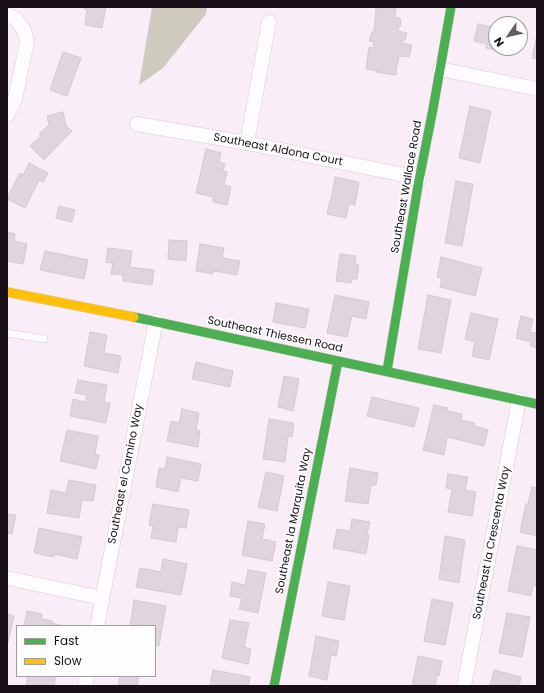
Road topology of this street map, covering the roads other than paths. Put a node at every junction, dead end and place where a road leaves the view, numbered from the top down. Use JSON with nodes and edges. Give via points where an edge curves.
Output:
{"nodes":[{"id":1,"x":451,"y":7,"type":"edge"},
{"id":2,"x":7,"y":15,"type":"edge"},
{"id":3,"x":269,"y":22,"type":"dead end"},
{"id":4,"x":440,"y":68,"type":"junction"},
{"id":5,"x":537,"y":89,"type":"edge"},
{"id":6,"x":7,"y":115,"type":"edge"},
{"id":7,"x":137,"y":124,"type":"dead end"},
{"id":8,"x":246,"y":143,"type":"junction"},
{"id":9,"x":419,"y":180,"type":"junction"},
{"id":10,"x":7,"y":292,"type":"edge"},
{"id":11,"x":156,"y":322,"type":"junction"},
{"id":12,"x":7,"y":333,"type":"edge"},
{"id":13,"x":44,"y":339,"type":"dead end"},
{"id":14,"x":338,"y":361,"type":"junction"},
{"id":15,"x":387,"y":371,"type":"junction"},
{"id":16,"x":519,"y":400,"type":"junction"},
{"id":17,"x":537,"y":404,"type":"edge"},
{"id":18,"x":7,"y":578,"type":"edge"},
{"id":19,"x":102,"y":598,"type":"junction"},
{"id":20,"x":97,"y":625,"type":"edge"},
{"id":21,"x":274,"y":686,"type":"edge"},
{"id":22,"x":464,"y":686,"type":"edge"}],
"edges":[{"from":1,"to":4,"type":"street","name":"Southeast Wallace Road"},
{"from":2,"to":6,"type":"street","via":[[16,20],[24,30],[27,42],[14,99]]},
{"from":3,"to":8,"type":"street"},
{"from":4,"to":5,"type":"street"},
{"from":4,"to":9,"type":"street","name":"Southeast Wallace Road"},
{"from":7,"to":8,"type":"street","name":"Southeast Aldona Court"},
{"from":8,"to":9,"type":"street","name":"Southeast Aldona Court"},
{"from":9,"to":15,"type":"street","name":"Southeast Wallace Road"},
{"from":10,"to":11,"type":"street","name":"Southeast Thiessen Road"},
{"from":11,"to":14,"type":"street","name":"Southeast Thiessen Road"},
{"from":11,"to":19,"type":"street","name":"Southeast el Camino Way"},
{"from":12,"to":13,"type":"lane"},
{"from":14,"to":15,"type":"street","name":"Southeast Thiessen Road"},
{"from":14,"to":21,"type":"street","name":"Southeast la Marquita Way"},
{"from":15,"to":16,"type":"street","name":"Southeast Thiessen Road"},
{"from":16,"to":17,"type":"street","name":"Southeast Thiessen Road"},
{"from":16,"to":22,"type":"street","name":"Southeast la Crescenta Way"},
{"from":18,"to":19,"type":"street"},
{"from":19,"to":20,"type":"street","name":"Southeast el Camino Way"}]}
